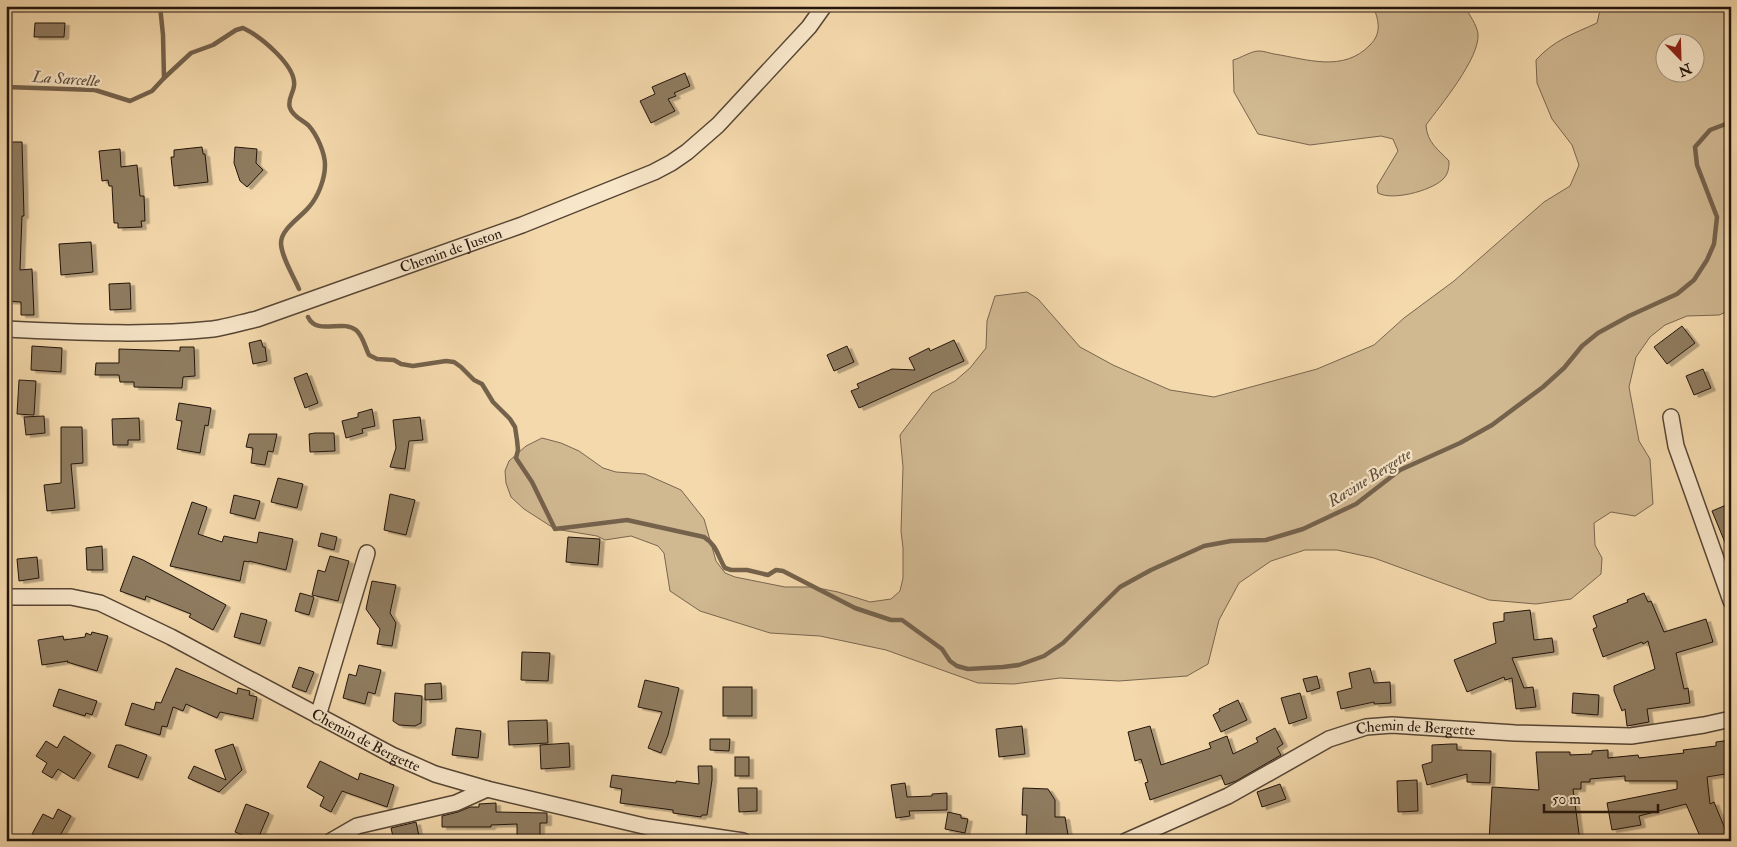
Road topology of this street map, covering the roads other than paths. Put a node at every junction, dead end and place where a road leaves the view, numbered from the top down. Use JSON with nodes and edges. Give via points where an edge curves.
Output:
{"nodes":[{"id":1,"x":824,"y":6,"type":"edge"},
{"id":2,"x":6,"y":328,"type":"edge"},
{"id":3,"x":1671,"y":417,"type":"dead end"},
{"id":4,"x":367,"y":553,"type":"dead end"},
{"id":5,"x":6,"y":596,"type":"edge"},
{"id":6,"x":1731,"y":601,"type":"edge"},
{"id":7,"x":318,"y":716,"type":"junction"},
{"id":8,"x":1731,"y":719,"type":"edge"},
{"id":9,"x":487,"y":790,"type":"junction"},
{"id":10,"x":331,"y":841,"type":"edge"},
{"id":11,"x":743,"y":841,"type":"edge"},
{"id":12,"x":1126,"y":841,"type":"edge"}],
"edges":[{"from":1,"to":2,"type":"street","name":"Chemin de Juston","via":[[809,27],[738,104],[687,152],[654,172],[522,225],[257,319],[215,329],[64,332]]},
{"from":3,"to":6,"type":"street","via":[[1676,446]]},
{"from":4,"to":7,"type":"street"},
{"from":5,"to":7,"type":"street","name":"Chemin de Bergette","via":[[71,597],[100,603]]},
{"from":7,"to":9,"type":"street","name":"Chemin de Bergette","via":[[435,774]]},
{"from":8,"to":12,"type":"street","name":"Chemin de Bergette","via":[[1631,736],[1392,725],[1366,727],[1330,739],[1228,796]]},
{"from":9,"to":10,"type":"street","via":[[456,803],[357,826]]},
{"from":9,"to":11,"type":"street","name":"Chemin de Bergette","via":[[648,827]]}]}
